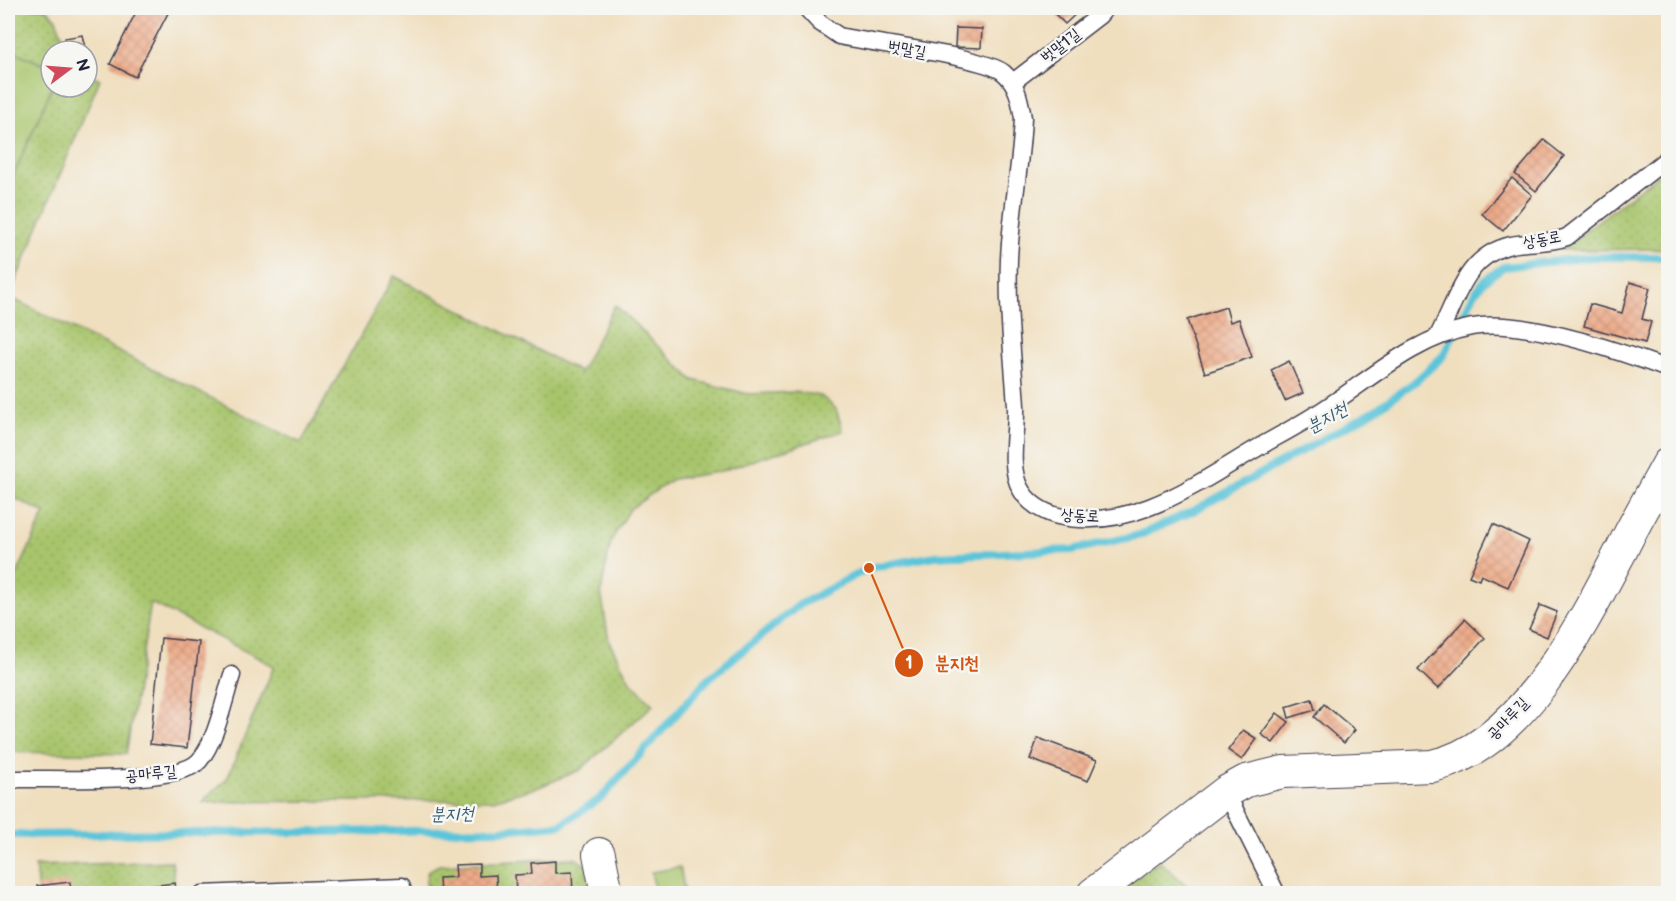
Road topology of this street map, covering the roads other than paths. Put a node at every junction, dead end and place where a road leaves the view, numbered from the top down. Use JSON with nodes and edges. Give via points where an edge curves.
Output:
{"nodes":[{"id":1,"x":806,"y":8,"type":"edge"},
{"id":2,"x":1106,"y":8,"type":"edge"},
{"id":3,"x":1013,"y":82,"type":"junction"},
{"id":4,"x":1668,"y":158,"type":"edge"},
{"id":5,"x":1441,"y":335,"type":"junction"},
{"id":6,"x":1668,"y":369,"type":"edge"},
{"id":7,"x":1668,"y":464,"type":"edge"},
{"id":8,"x":232,"y":675,"type":"dead end"},
{"id":9,"x":8,"y":782,"type":"edge"},
{"id":10,"x":1226,"y":792,"type":"junction"},
{"id":11,"x":599,"y":854,"type":"dead end"},
{"id":12,"x":202,"y":894,"type":"edge"},
{"id":13,"x":403,"y":894,"type":"edge"},
{"id":14,"x":607,"y":894,"type":"edge"},
{"id":15,"x":1093,"y":894,"type":"edge"},
{"id":16,"x":1277,"y":894,"type":"edge"}],
"edges":[{"from":1,"to":3,"type":"lane","name":"벗말길","via":[[819,23],[839,36],[992,65]]},
{"from":2,"to":3,"type":"lane","name":"벗말1길"},
{"from":3,"to":5,"type":"lane","name":"상동로","via":[[1023,118],[1009,257],[1015,466],[1018,485],[1027,499],[1039,507],[1061,516],[1088,519],[1117,516],[1177,495],[1320,412],[1414,347]]},
{"from":4,"to":5,"type":"lane","name":"상동로","via":[[1567,237],[1554,242],[1512,245],[1482,258],[1462,282]]},
{"from":5,"to":6,"type":"lane","name":"상동로","via":[[1475,327],[1530,330]]},
{"from":7,"to":10,"type":"street","name":"공마루길","via":[[1585,620],[1518,712],[1489,740],[1452,762],[1432,766],[1283,772],[1246,781]]},
{"from":8,"to":9,"type":"lane","name":"공마루길","via":[[207,750],[188,769],[152,776]]},
{"from":10,"to":15,"type":"street","name":"공마루길"},
{"from":10,"to":16,"type":"lane"},
{"from":11,"to":14,"type":"street"},
{"from":12,"to":13,"type":"lane","via":[[402,886]]}]}
